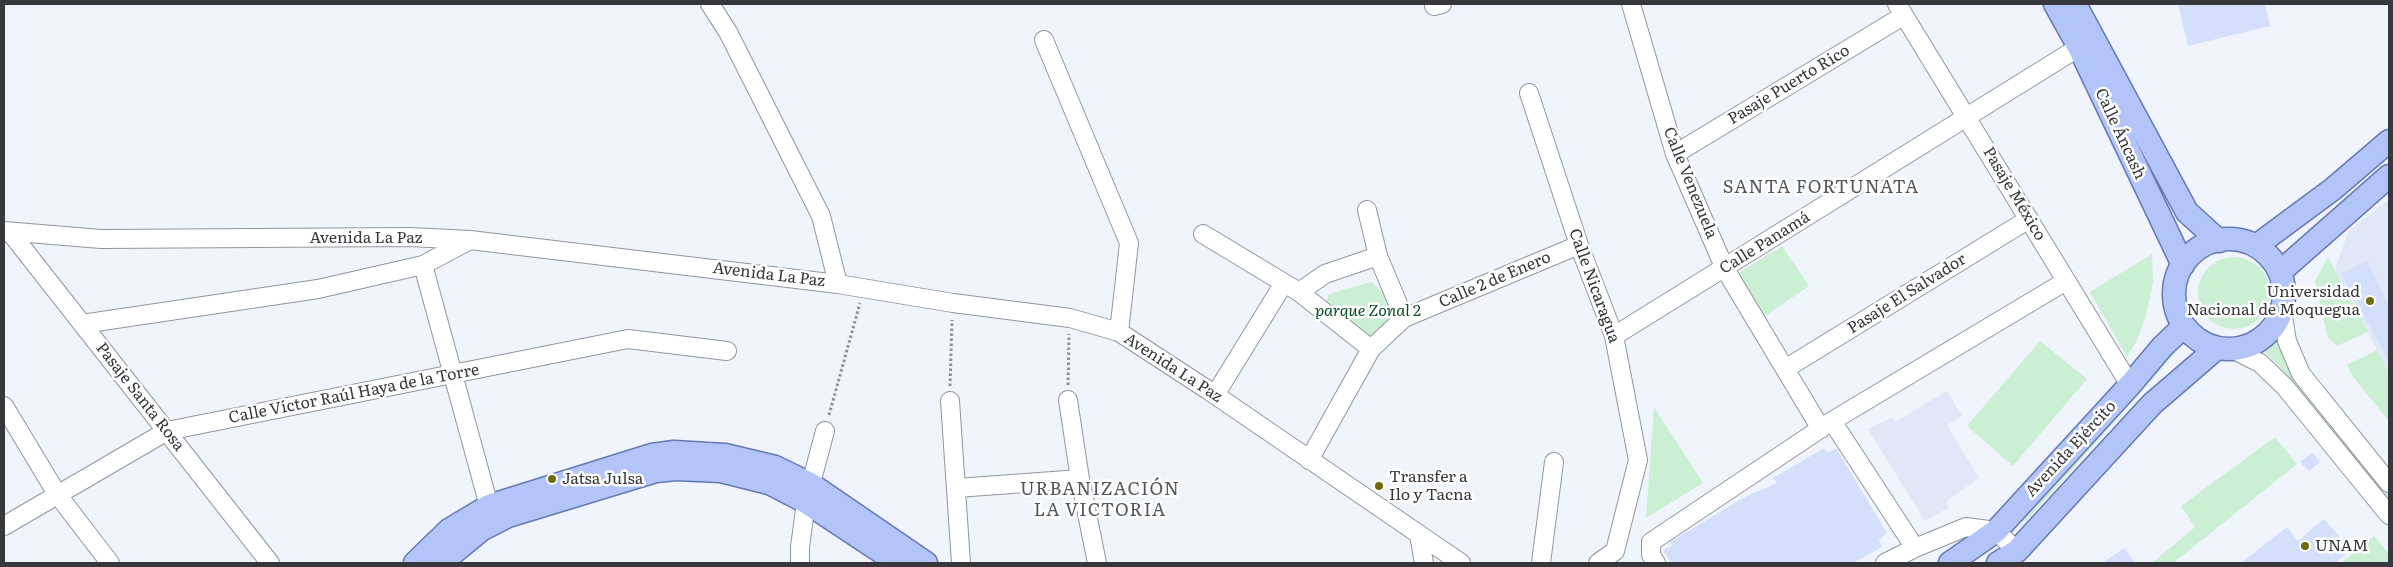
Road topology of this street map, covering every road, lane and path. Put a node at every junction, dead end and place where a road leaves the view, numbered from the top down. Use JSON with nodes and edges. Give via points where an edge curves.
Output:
{"nodes":[{"id":1,"x":710,"y":4,"type":"edge"},
{"id":2,"x":1631,"y":4,"type":"edge"},
{"id":3,"x":2054,"y":4,"type":"edge"},
{"id":4,"x":2075,"y":4,"type":"edge"},
{"id":5,"x":1900,"y":10,"type":"edge"},
{"id":6,"x":1044,"y":40,"type":"dead end"},
{"id":7,"x":2087,"y":44,"type":"junction"},
{"id":8,"x":1529,"y":93,"type":"dead end"},
{"id":9,"x":1967,"y":118,"type":"junction"},
{"id":10,"x":2389,"y":141,"type":"edge"},
{"id":11,"x":1675,"y":154,"type":"junction"},
{"id":12,"x":2389,"y":176,"type":"edge"},
{"id":13,"x":1367,"y":210,"type":"dead end"},
{"id":14,"x":2029,"y":219,"type":"junction"},
{"id":15,"x":7,"y":232,"type":"edge"},
{"id":16,"x":1203,"y":234,"type":"dead end"},
{"id":17,"x":470,"y":240,"type":"junction"},
{"id":18,"x":2219,"y":241,"type":"junction"},
{"id":19,"x":1579,"y":245,"type":"junction"},
{"id":20,"x":2256,"y":246,"type":"junction"},
{"id":21,"x":1378,"y":256,"type":"junction"},
{"id":22,"x":423,"y":265,"type":"junction"},
{"id":23,"x":2183,"y":265,"type":"junction"},
{"id":24,"x":1725,"y":269,"type":"junction"},
{"id":25,"x":2280,"y":272,"type":"junction"},
{"id":26,"x":2066,"y":281,"type":"junction"},
{"id":27,"x":1284,"y":282,"type":"junction"},
{"id":28,"x":838,"y":284,"type":"junction"},
{"id":29,"x":866,"y":288,"type":"junction"},
{"id":30,"x":1299,"y":292,"type":"junction"},
{"id":31,"x":953,"y":303,"type":"junction"},
{"id":32,"x":2282,"y":310,"type":"junction"},
{"id":33,"x":1070,"y":318,"type":"junction"},
{"id":34,"x":1404,"y":318,"type":"junction"},
{"id":35,"x":82,"y":324,"type":"junction"},
{"id":36,"x":2184,"y":326,"type":"junction"},
{"id":37,"x":1119,"y":332,"type":"junction"},
{"id":38,"x":1614,"y":336,"type":"junction"},
{"id":39,"x":2224,"y":348,"type":"junction"},
{"id":40,"x":1371,"y":349,"type":"junction"},
{"id":41,"x":727,"y":350,"type":"dead end"},
{"id":42,"x":1785,"y":369,"type":"junction"},
{"id":43,"x":454,"y":375,"type":"junction"},
{"id":44,"x":2130,"y":385,"type":"junction"},
{"id":45,"x":1215,"y":395,"type":"junction"},
{"id":46,"x":1068,"y":400,"type":"joint"},
{"id":47,"x":950,"y":402,"type":"joint"},
{"id":48,"x":4,"y":406,"type":"edge"},
{"id":49,"x":1826,"y":425,"type":"junction"},
{"id":50,"x":167,"y":431,"type":"junction"},
{"id":51,"x":825,"y":431,"type":"joint"},
{"id":52,"x":1309,"y":460,"type":"junction"},
{"id":53,"x":1554,"y":462,"type":"dead end"},
{"id":54,"x":654,"y":463,"type":"junction"},
{"id":55,"x":1080,"y":479,"type":"junction"},
{"id":56,"x":2389,"y":483,"type":"edge"},
{"id":57,"x":957,"y":488,"type":"junction"},
{"id":58,"x":57,"y":494,"type":"junction"},
{"id":59,"x":809,"y":494,"type":"junction"},
{"id":60,"x":489,"y":506,"type":"junction"},
{"id":61,"x":2389,"y":515,"type":"edge"},
{"id":62,"x":4,"y":526,"type":"edge"},
{"id":63,"x":1996,"y":531,"type":"junction"},
{"id":64,"x":1419,"y":535,"type":"junction"},
{"id":65,"x":1915,"y":548,"type":"junction"},
{"id":66,"x":2016,"y":550,"type":"junction"},
{"id":67,"x":110,"y":563,"type":"edge"},
{"id":68,"x":270,"y":563,"type":"edge"},
{"id":69,"x":415,"y":563,"type":"edge"},
{"id":70,"x":441,"y":563,"type":"edge"},
{"id":71,"x":800,"y":563,"type":"edge"},
{"id":72,"x":898,"y":563,"type":"edge"},
{"id":73,"x":926,"y":563,"type":"edge"},
{"id":74,"x":961,"y":563,"type":"edge"},
{"id":75,"x":1097,"y":563,"type":"edge"},
{"id":76,"x":1424,"y":563,"type":"edge"},
{"id":77,"x":1461,"y":563,"type":"edge"},
{"id":78,"x":1541,"y":563,"type":"edge"},
{"id":79,"x":1598,"y":563,"type":"edge"},
{"id":80,"x":1656,"y":563,"type":"edge"},
{"id":81,"x":1885,"y":563,"type":"edge"},
{"id":82,"x":1950,"y":563,"type":"edge"},
{"id":83,"x":1998,"y":563,"type":"edge"}],
"edges":[{"from":1,"to":28,"type":"street","via":[[728,32],[820,216]]},
{"from":2,"to":11,"type":"street","name":"Calle Venezuela"},
{"from":3,"to":7,"type":"main road","name":"Calle Áncash"},
{"from":4,"to":7,"type":"main road","name":"Calle Áncash"},
{"from":5,"to":9,"type":"street","name":"Pasaje México"},
{"from":5,"to":11,"type":"street","name":"Pasaje Puerto Rico"},
{"from":6,"to":37,"type":"street","via":[[1129,243]]},
{"from":7,"to":9,"type":"street","name":"Calle Panamá"},
{"from":7,"to":18,"type":"main road","name":"Calle Áncash","via":[[2187,212]]},
{"from":7,"to":23,"type":"main road","name":"Calle Áncash"},
{"from":8,"to":19,"type":"street","name":"Calle Nicaragua"},
{"from":9,"to":14,"type":"street","name":"Pasaje México"},
{"from":9,"to":24,"type":"street","name":"Calle Panamá"},
{"from":10,"to":20,"type":"main road","via":[[2333,189]]},
{"from":11,"to":24,"type":"street","name":"Calle Venezuela"},
{"from":12,"to":25,"type":"main road"},
{"from":13,"to":21,"type":"street"},
{"from":14,"to":26,"type":"street","name":"Pasaje México"},
{"from":14,"to":42,"type":"street","name":"Pasaje El Salvador"},
{"from":15,"to":17,"type":"street","name":"Avenida La Paz","via":[[101,239],[410,237]]},
{"from":15,"to":35,"type":"street","name":"Pasaje Santa Rosa"},
{"from":16,"to":27,"type":"street"},
{"from":17,"to":22,"type":"street"},
{"from":17,"to":28,"type":"street","name":"Avenida La Paz"},
{"from":18,"to":20,"type":"main road","via":[[2238,240]]},
{"from":18,"to":23,"type":"main road","via":[[2192,254]]},
{"from":19,"to":34,"type":"street","name":"Calle 2 de Enero"},
{"from":19,"to":38,"type":"street","name":"Calle Nicaragua"},
{"from":20,"to":25,"type":"main road","via":[[2270,257]]},
{"from":21,"to":30,"type":"street","via":[[1324,274]]},
{"from":21,"to":34,"type":"street"},
{"from":22,"to":35,"type":"street","via":[[318,289]]},
{"from":22,"to":43,"type":"street"},
{"from":23,"to":36,"type":"main road","via":[[2176,280],[2174,296]]},
{"from":24,"to":38,"type":"street","name":"Calle Panamá"},
{"from":24,"to":42,"type":"street","name":"Calle Venezuela"},
{"from":25,"to":32,"type":"main road","via":[[2284,285]]},
{"from":26,"to":44,"type":"street","name":"Pasaje México"},
{"from":26,"to":49,"type":"street"},
{"from":27,"to":30,"type":"street"},
{"from":27,"to":45,"type":"street"},
{"from":28,"to":29,"type":"street","name":"Avenida La Paz"},
{"from":29,"to":31,"type":"street","name":"Avenida La Paz"},
{"from":29,"to":51,"type":"path","via":[[853,324]]},
{"from":30,"to":40,"type":"street"},
{"from":31,"to":33,"type":"street","name":"Avenida La Paz"},
{"from":31,"to":47,"type":"path"},
{"from":32,"to":39,"type":"main road","via":[[2264,337],[2249,346]]},
{"from":32,"to":56,"type":"street","via":[[2287,341],[2301,374]]},
{"from":33,"to":37,"type":"street","name":"Avenida La Paz"},
{"from":33,"to":46,"type":"path"},
{"from":34,"to":40,"type":"street","name":"Calle 2 de Enero"},
{"from":35,"to":50,"type":"street","name":"Pasaje Santa Rosa"},
{"from":36,"to":39,"type":"main road","via":[[2204,343]]},
{"from":36,"to":44,"type":"main road","name":"Avenida Ejército"},
{"from":37,"to":45,"type":"street","name":"Avenida La Paz"},
{"from":38,"to":79,"type":"street","name":"Calle Nicaragua","via":[[1638,460],[1615,551]]},
{"from":39,"to":61,"type":"street","via":[[2260,363],[2285,386]]},
{"from":39,"to":66,"type":"main road","name":"Avenida Ejército","via":[[2152,404]]},
{"from":40,"to":52,"type":"street","name":"Calle 2 de Enero"},
{"from":41,"to":43,"type":"street","name":"Calle Víctor Raúl Haya de la Torre","via":[[628,339]]},
{"from":42,"to":49,"type":"street","name":"Calle Venezuela"},
{"from":43,"to":50,"type":"street","name":"Calle Víctor Raúl Haya de la Torre"},
{"from":43,"to":60,"type":"street"},
{"from":44,"to":63,"type":"main road","name":"Avenida Ejército"},
{"from":45,"to":52,"type":"street","name":"Avenida La Paz"},
{"from":46,"to":55,"type":"street"},
{"from":47,"to":57,"type":"street"},
{"from":48,"to":58,"type":"street"},
{"from":49,"to":65,"type":"street","name":"Calle Venezuela"},
{"from":49,"to":80,"type":"street","via":[[1650,542],[1651,555]]},
{"from":50,"to":58,"type":"street","name":"Calle Víctor Raúl Haya de la Torre"},
{"from":50,"to":68,"type":"street","name":"Pasaje Santa Rosa"},
{"from":51,"to":59,"type":"street"},
{"from":52,"to":64,"type":"street","name":"Avenida La Paz"},
{"from":53,"to":78,"type":"street"},
{"from":54,"to":59,"type":"main road","via":[[676,469],[721,471]]},
{"from":54,"to":60,"type":"main road"},
{"from":54,"to":70,"type":"main road","via":[[508,516],[481,530]]},
{"from":55,"to":57,"type":"street"},
{"from":55,"to":75,"type":"street"},
{"from":57,"to":74,"type":"street"},
{"from":58,"to":62,"type":"street","name":"Calle Víctor Raúl Haya de la Torre"},
{"from":58,"to":67,"type":"street"},
{"from":59,"to":71,"type":"street"},
{"from":59,"to":72,"type":"main road"},
{"from":59,"to":73,"type":"main road"},
{"from":60,"to":69,"type":"main road","via":[[449,530]]},
{"from":63,"to":65,"type":"street","via":[[1966,527]]},
{"from":63,"to":66,"type":"street"},
{"from":63,"to":82,"type":"main road","name":"Avenida Ejército"},
{"from":64,"to":76,"type":"street"},
{"from":64,"to":77,"type":"street","name":"Avenida La Paz"},
{"from":65,"to":81,"type":"street"},
{"from":66,"to":83,"type":"main road","name":"Avenida Ejército"}]}
